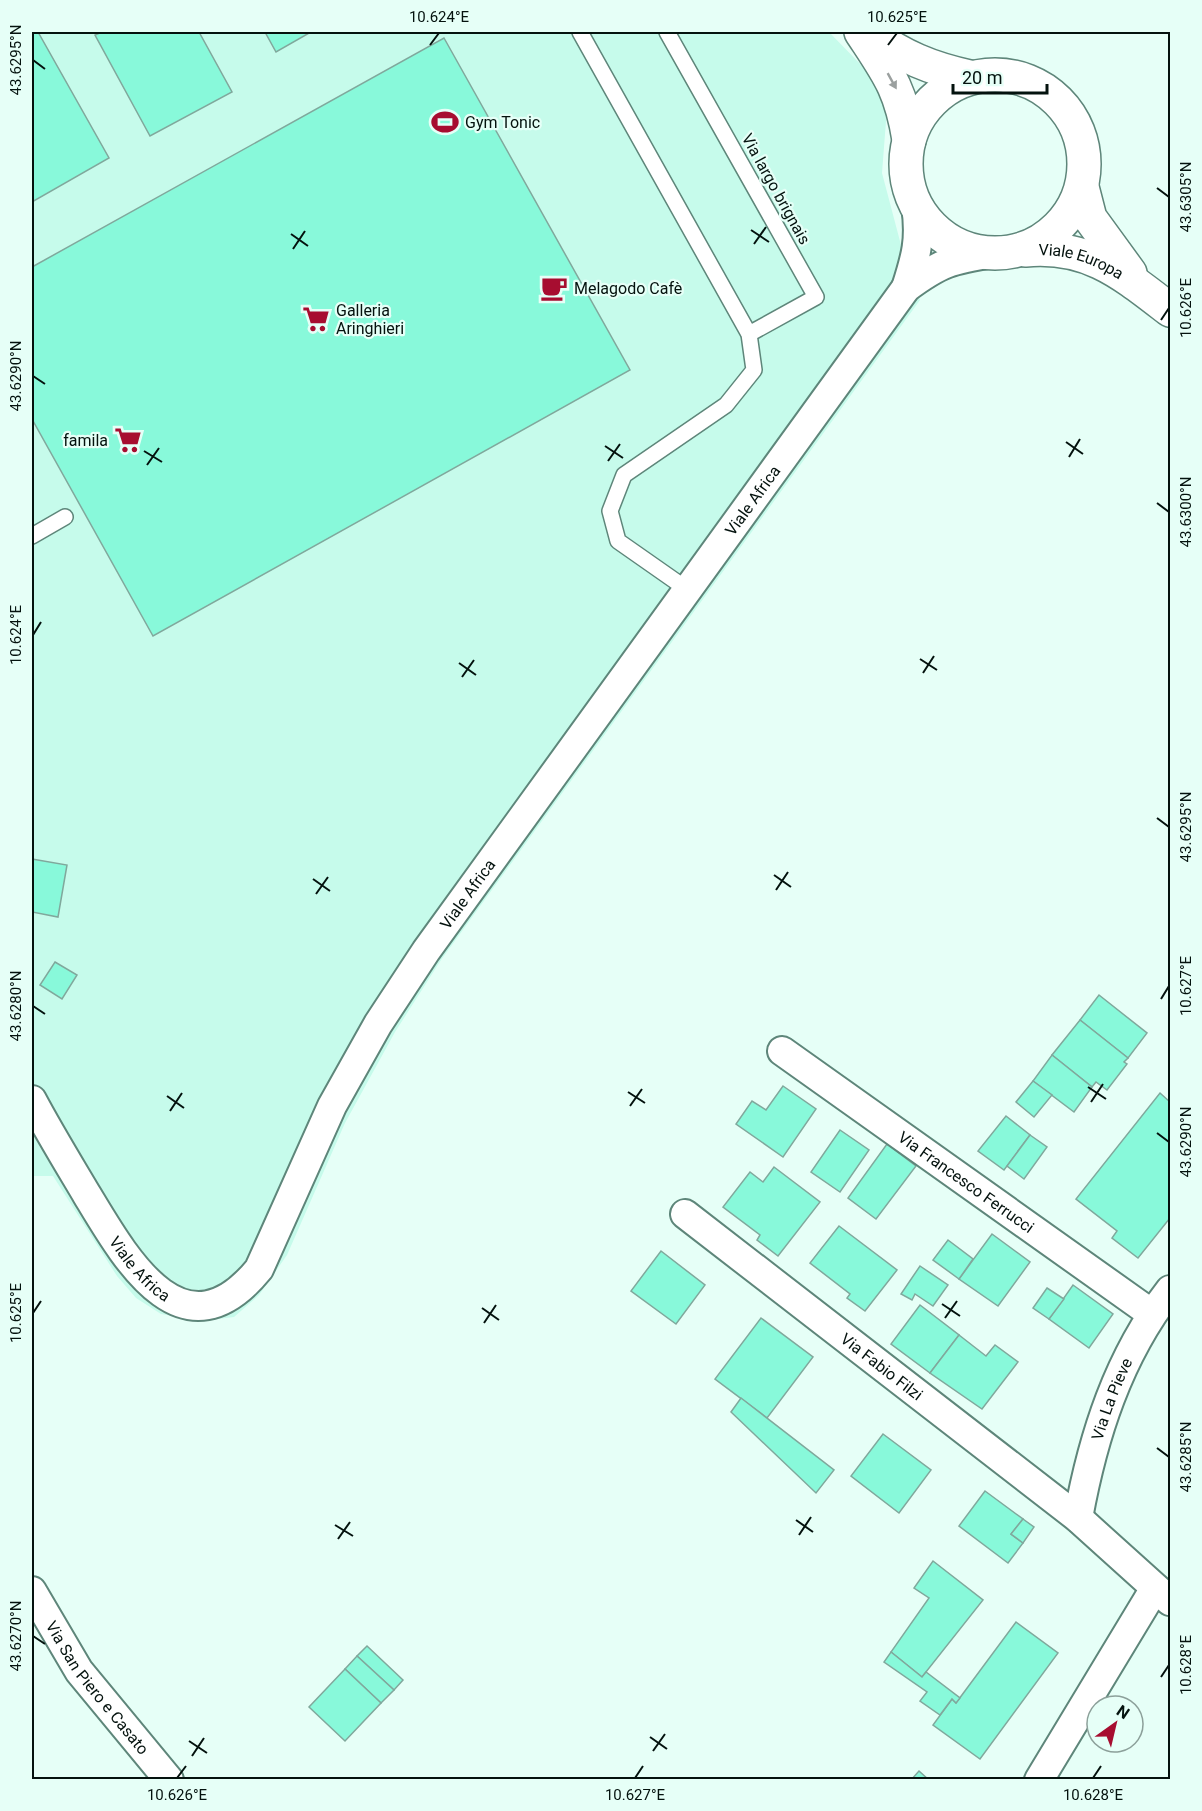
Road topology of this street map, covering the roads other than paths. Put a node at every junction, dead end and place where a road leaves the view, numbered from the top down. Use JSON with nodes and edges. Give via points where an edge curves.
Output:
{"nodes":[{"id":1,"x":580,"y":32,"type":"edge"},
{"id":2,"x":668,"y":32,"type":"edge"},
{"id":3,"x":861,"y":32,"type":"edge"},
{"id":4,"x":867,"y":32,"type":"edge"},
{"id":5,"x":970,"y":78,"type":"junction"},
{"id":6,"x":909,"y":140,"type":"junction"},
{"id":7,"x":1082,"y":187,"type":"junction"},
{"id":8,"x":916,"y":206,"type":"junction"},
{"id":9,"x":1004,"y":252,"type":"junction"},
{"id":10,"x":906,"y":288,"type":"junction"},
{"id":11,"x":1142,"y":288,"type":"junction"},
{"id":12,"x":1170,"y":310,"type":"edge"},
{"id":13,"x":749,"y":334,"type":"junction"},
{"id":14,"x":65,"y":517,"type":"dead end"},
{"id":15,"x":32,"y":537,"type":"edge"},
{"id":16,"x":688,"y":590,"type":"junction"},
{"id":17,"x":782,"y":1051,"type":"dead end"},
{"id":18,"x":32,"y":1101,"type":"edge"},
{"id":19,"x":39,"y":1131,"type":"edge"},
{"id":20,"x":685,"y":1214,"type":"dead end"},
{"id":21,"x":1170,"y":1290,"type":"edge"},
{"id":22,"x":1152,"y":1314,"type":"junction"},
{"id":23,"x":1078,"y":1518,"type":"junction"},
{"id":24,"x":32,"y":1591,"type":"edge"},
{"id":25,"x":1163,"y":1594,"type":"edge"},
{"id":26,"x":169,"y":1779,"type":"edge"},
{"id":27,"x":1039,"y":1779,"type":"edge"}],
"edges":[{"from":1,"to":13,"type":"lane"},
{"from":2,"to":13,"type":"lane","name":"Via largo brignais","via":[[816,297]]},
{"from":3,"to":6,"type":"street","name":"Viale Europa","one_way":true,"via":[[895,83],[904,107]]},
{"from":4,"to":5,"type":"street","name":"Viale Europa","via":[[929,68]]},
{"from":5,"to":6,"type":"street","name":"Viale Europa","via":[[932,99]]},
{"from":5,"to":7,"type":"street","name":"Viale Europa","via":[[997,74],[1023,79],[1047,91],[1067,110],[1084,150]]},
{"from":6,"to":8,"type":"street","name":"Viale Europa","via":[[908,185]]},
{"from":7,"to":9,"type":"street","name":"Viale Europa","via":[[1073,207],[1054,231],[1030,246]]},
{"from":7,"to":11,"type":"street","name":"Viale Europa","via":[[1090,218]]},
{"from":8,"to":9,"type":"street","name":"Viale Europa","via":[[930,225],[949,240],[970,250]]},
{"from":8,"to":10,"type":"street","name":"Viale Africa","via":[[918,251]]},
{"from":9,"to":10,"type":"street","name":"Viale Africa","via":[[952,260]]},
{"from":9,"to":11,"type":"street","name":"Viale Europa","via":[[1050,247],[1071,250],[1091,257]]},
{"from":10,"to":16,"type":"street","name":"Viale Africa"},
{"from":11,"to":12,"type":"street","name":"Viale Europa"},
{"from":13,"to":16,"type":"lane","via":[[754,370],[726,405],[624,475],[610,511],[618,541]]},
{"from":14,"to":15,"type":"lane"},
{"from":16,"to":19,"type":"street","name":"Viale Africa","via":[[426,951],[378,1024],[332,1106],[259,1269],[245,1286],[229,1297],[202,1305],[173,1298],[144,1280]]},
{"from":17,"to":22,"type":"street","name":"Via Francesco Ferrucci"},
{"from":18,"to":19,"type":"street","name":"Viale Africa"},
{"from":20,"to":23,"type":"street","name":"Via Fabio Filzi"},
{"from":21,"to":22,"type":"street","name":"Via La Pieve"},
{"from":22,"to":23,"type":"street","name":"Via La Pieve","via":[[1130,1352],[1106,1408],[1086,1472]]},
{"from":23,"to":25,"type":"street","name":"Via Fabio Filzi"},
{"from":24,"to":26,"type":"street","name":"Via San Piero e Casato","via":[[79,1671]]},
{"from":25,"to":27,"type":"street"}]}
